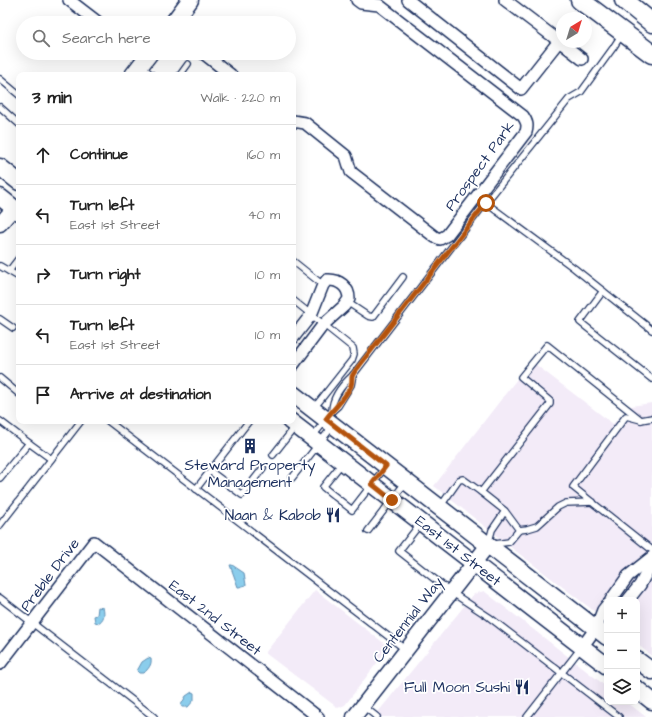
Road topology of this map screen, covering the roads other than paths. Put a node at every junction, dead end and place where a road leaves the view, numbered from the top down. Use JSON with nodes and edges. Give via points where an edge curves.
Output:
{"nodes":[{"id":1,"x":69,"y":0,"type":"edge"},
{"id":2,"x":190,"y":0,"type":"edge"},
{"id":3,"x":357,"y":0,"type":"edge"},
{"id":4,"x":408,"y":0,"type":"edge"},
{"id":5,"x":505,"y":0,"type":"edge"},
{"id":6,"x":580,"y":0,"type":"edge"},
{"id":7,"x":624,"y":0,"type":"edge"},
{"id":8,"x":90,"y":16,"type":"edge"},
{"id":9,"x":177,"y":16,"type":"edge"},
{"id":10,"x":652,"y":23,"type":"edge"},
{"id":11,"x":623,"y":32,"type":"junction"},
{"id":12,"x":652,"y":32,"type":"edge"},
{"id":13,"x":556,"y":40,"type":"edge"},
{"id":14,"x":556,"y":46,"type":"edge"},
{"id":15,"x":567,"y":48,"type":"edge"},
{"id":16,"x":652,"y":54,"type":"edge"},
{"id":17,"x":582,"y":59,"type":"dead end"},
{"id":18,"x":212,"y":60,"type":"edge"},
{"id":19,"x":188,"y":64,"type":"dead end"},
{"id":20,"x":182,"y":72,"type":"edge"},
{"id":21,"x":227,"y":72,"type":"edge"},
{"id":22,"x":1,"y":83,"type":"edge"},
{"id":23,"x":16,"y":93,"type":"edge"},
{"id":24,"x":0,"y":107,"type":"edge"},
{"id":25,"x":16,"y":121,"type":"edge"},
{"id":26,"x":296,"y":122,"type":"edge"},
{"id":27,"x":0,"y":167,"type":"edge"},
{"id":28,"x":16,"y":180,"type":"edge"},
{"id":29,"x":0,"y":197,"type":"edge"},
{"id":30,"x":486,"y":203,"type":"junction"},
{"id":31,"x":16,"y":207,"type":"edge"},
{"id":32,"x":16,"y":209,"type":"edge"},
{"id":33,"x":0,"y":224,"type":"edge"},
{"id":34,"x":16,"y":262,"type":"edge"},
{"id":35,"x":296,"y":264,"type":"edge"},
{"id":36,"x":0,"y":266,"type":"edge"},
{"id":37,"x":9,"y":272,"type":"junction"},
{"id":38,"x":16,"y":276,"type":"edge"},
{"id":39,"x":403,"y":277,"type":"dead end"},
{"id":40,"x":323,"y":285,"type":"junction"},
{"id":41,"x":603,"y":291,"type":"junction"},
{"id":42,"x":296,"y":302,"type":"edge"},
{"id":43,"x":347,"y":302,"type":"junction"},
{"id":44,"x":311,"y":315,"type":"junction"},
{"id":45,"x":0,"y":318,"type":"edge"},
{"id":46,"x":323,"y":325,"type":"junction"},
{"id":47,"x":13,"y":328,"type":"dead end"},
{"id":48,"x":652,"y":330,"type":"edge"},
{"id":49,"x":296,"y":334,"type":"edge"},
{"id":50,"x":296,"y":361,"type":"edge"},
{"id":51,"x":0,"y":378,"type":"edge"},
{"id":52,"x":652,"y":379,"type":"edge"},
{"id":53,"x":16,"y":391,"type":"edge"},
{"id":54,"x":296,"y":396,"type":"edge"},
{"id":55,"x":313,"y":409,"type":"junction"},
{"id":56,"x":330,"y":418,"type":"junction"},
{"id":57,"x":652,"y":418,"type":"edge"},
{"id":58,"x":641,"y":420,"type":"junction"},
{"id":59,"x":0,"y":421,"type":"edge"},
{"id":60,"x":78,"y":424,"type":"edge"},
{"id":61,"x":112,"y":424,"type":"edge"},
{"id":62,"x":247,"y":424,"type":"edge"},
{"id":63,"x":292,"y":424,"type":"edge"},
{"id":64,"x":294,"y":424,"type":"edge"},
{"id":65,"x":315,"y":440,"type":"junction"},
{"id":66,"x":29,"y":443,"type":"junction"},
{"id":67,"x":273,"y":456,"type":"dead end"},
{"id":68,"x":51,"y":459,"type":"junction"},
{"id":69,"x":343,"y":462,"type":"junction"},
{"id":70,"x":386,"y":466,"type":"junction"},
{"id":71,"x":263,"y":468,"type":"dead end"},
{"id":72,"x":210,"y":471,"type":"junction"},
{"id":73,"x":0,"y":478,"type":"edge"},
{"id":74,"x":292,"y":478,"type":"dead end"},
{"id":75,"x":407,"y":482,"type":"junction"},
{"id":76,"x":372,"y":484,"type":"junction"},
{"id":77,"x":196,"y":489,"type":"junction"},
{"id":78,"x":481,"y":492,"type":"junction"},
{"id":79,"x":392,"y":500,"type":"junction"},
{"id":80,"x":593,"y":502,"type":"junction"},
{"id":81,"x":439,"y":507,"type":"junction"},
{"id":82,"x":505,"y":511,"type":"junction"},
{"id":83,"x":421,"y":522,"type":"junction"},
{"id":84,"x":0,"y":525,"type":"edge"},
{"id":85,"x":518,"y":530,"type":"junction"},
{"id":86,"x":368,"y":531,"type":"dead end"},
{"id":87,"x":94,"y":542,"type":"joint"},
{"id":88,"x":488,"y":545,"type":"junction"},
{"id":89,"x":652,"y":550,"type":"edge"},
{"id":90,"x":652,"y":557,"type":"edge"},
{"id":91,"x":652,"y":562,"type":"edge"},
{"id":92,"x":474,"y":563,"type":"junction"},
{"id":93,"x":451,"y":592,"type":"junction"},
{"id":94,"x":613,"y":597,"type":"edge"},
{"id":95,"x":631,"y":597,"type":"edge"},
{"id":96,"x":0,"y":598,"type":"edge"},
{"id":97,"x":604,"y":609,"type":"edge"},
{"id":98,"x":32,"y":623,"type":"junction"},
{"id":99,"x":603,"y":629,"type":"edge"},
{"id":100,"x":582,"y":647,"type":"junction"},
{"id":101,"x":406,"y":651,"type":"junction"},
{"id":102,"x":640,"y":662,"type":"edge"},
{"id":103,"x":0,"y":664,"type":"edge"},
{"id":104,"x":604,"y":664,"type":"edge"},
{"id":105,"x":652,"y":672,"type":"edge"},
{"id":106,"x":561,"y":673,"type":"junction"},
{"id":107,"x":640,"y":691,"type":"edge"},
{"id":108,"x":652,"y":701,"type":"edge"},
{"id":109,"x":359,"y":712,"type":"edge"},
{"id":110,"x":154,"y":717,"type":"edge"},
{"id":111,"x":318,"y":717,"type":"edge"},
{"id":112,"x":377,"y":717,"type":"edge"},
{"id":113,"x":527,"y":717,"type":"edge"},
{"id":114,"x":619,"y":717,"type":"edge"}],
"edges":[{"from":1,"to":8,"type":"street"},
{"from":2,"to":9,"type":"main road"},
{"from":3,"to":26,"type":"street","name":"Prospect Park","via":[[361,3],[379,5],[523,116],[528,126],[526,132],[448,235],[440,239],[352,172],[346,156],[305,123]]},
{"from":4,"to":14,"type":"street","via":[[521,89]]},
{"from":5,"to":13,"type":"street"},
{"from":6,"to":11,"type":"main road"},
{"from":7,"to":10,"type":"main road"},
{"from":11,"to":12,"type":"main road","via":[[628,26],[639,24]]},
{"from":11,"to":16,"type":"main road"},
{"from":11,"to":30,"type":"lane","via":[[581,92],[569,99]]},
{"from":15,"to":17,"type":"street"},
{"from":18,"to":21,"type":"street"},
{"from":19,"to":20,"type":"lane"},
{"from":22,"to":23,"type":"lane"},
{"from":24,"to":25,"type":"lane"},
{"from":27,"to":28,"type":"main road"},
{"from":29,"to":31,"type":"main road"},
{"from":30,"to":41,"type":"lane"},
{"from":30,"to":56,"type":"lane","via":[[353,375],[351,385]]},
{"from":32,"to":33,"type":"street"},
{"from":34,"to":37,"type":"lane"},
{"from":35,"to":40,"type":"lane"},
{"from":36,"to":37,"type":"lane"},
{"from":37,"to":38,"type":"lane"},
{"from":39,"to":43,"type":"lane","via":[[373,317]]},
{"from":40,"to":43,"type":"street","via":[[327,280],[337,280],[348,290]]},
{"from":40,"to":44,"type":"street"},
{"from":41,"to":48,"type":"lane"},
{"from":41,"to":52,"type":"lane","via":[[580,322]]},
{"from":42,"to":44,"type":"lane"},
{"from":43,"to":46,"type":"street"},
{"from":44,"to":46,"type":"lane"},
{"from":44,"to":49,"type":"street"},
{"from":45,"to":47,"type":"lane"},
{"from":46,"to":50,"type":"street"},
{"from":46,"to":55,"type":"lane","via":[[353,348],[354,354]]},
{"from":51,"to":53,"type":"lane"},
{"from":54,"to":55,"type":"main road","name":"East 1st Street"},
{"from":55,"to":56,"type":"main road","name":"East 1st Street"},
{"from":56,"to":65,"type":"lane"},
{"from":56,"to":65,"type":"lane"},
{"from":56,"to":70,"type":"main road","name":"East 1st Street"},
{"from":57,"to":58,"type":"lane"},
{"from":58,"to":78,"type":"lane","via":[[547,346],[520,377],[550,401],[550,404]]},
{"from":58,"to":80,"type":"lane","via":[[626,416],[573,487]]},
{"from":59,"to":66,"type":"lane"},
{"from":60,"to":68,"type":"lane"},
{"from":61,"to":77,"type":"lane"},
{"from":62,"to":72,"type":"lane"},
{"from":63,"to":67,"type":"lane"},
{"from":64,"to":65,"type":"main road","name":"East 1st Street"},
{"from":65,"to":69,"type":"main road","name":"East 1st Street"},
{"from":65,"to":74,"type":"lane"},
{"from":66,"to":68,"type":"lane"},
{"from":66,"to":73,"type":"lane"},
{"from":68,"to":84,"type":"lane"},
{"from":69,"to":76,"type":"main road","name":"East 1st Street"},
{"from":69,"to":76,"type":"lane","via":[[323,487],[352,510]]},
{"from":70,"to":75,"type":"main road","name":"East 1st Street"},
{"from":70,"to":76,"type":"lane"},
{"from":71,"to":72,"type":"lane","via":[[242,495]]},
{"from":72,"to":77,"type":"lane"},
{"from":75,"to":79,"type":"lane"},
{"from":75,"to":81,"type":"main road","name":"East 1st Street"},
{"from":76,"to":79,"type":"main road","name":"East 1st Street"},
{"from":77,"to":101,"type":"lane"},
{"from":78,"to":81,"type":"lane","via":[[463,479],[459,480]]},
{"from":78,"to":82,"type":"lane"},
{"from":79,"to":83,"type":"main road","name":"East 1st Street"},
{"from":79,"to":86,"type":"lane"},
{"from":80,"to":85,"type":"lane","via":[[566,503],[558,506],[537,526]]},
{"from":80,"to":89,"type":"lane"},
{"from":81,"to":88,"type":"main road","name":"East 1st Street"},
{"from":82,"to":85,"type":"lane"},
{"from":82,"to":88,"type":"lane","via":[[492,530]]},
{"from":83,"to":92,"type":"main road","name":"East 1st Street"},
{"from":83,"to":93,"type":"lane","via":[[399,551]]},
{"from":85,"to":88,"type":"lane","via":[[509,542]]},
{"from":87,"to":98,"type":"street","name":"Preble Drive"},
{"from":87,"to":111,"type":"street","name":"East 2nd Street"},
{"from":88,"to":92,"type":"street","name":"Centennial Way"},
{"from":88,"to":99,"type":"main road","name":"East 1st Street"},
{"from":90,"to":94,"type":"street","via":[[628,576]]},
{"from":91,"to":95,"type":"street","via":[[640,586]]},
{"from":92,"to":93,"type":"street","name":"Centennial Way"},
{"from":92,"to":100,"type":"main road","name":"East 1st Street"},
{"from":93,"to":101,"type":"street","name":"Centennial Way"},
{"from":93,"to":106,"type":"lane","via":[[489,617]]},
{"from":96,"to":98,"type":"lane"},
{"from":97,"to":99,"type":"street"},
{"from":98,"to":103,"type":"street","name":"Preble Drive"},
{"from":98,"to":110,"type":"lane"},
{"from":99,"to":100,"type":"street"},
{"from":100,"to":104,"type":"main road","name":"East 1st Street"},
{"from":100,"to":106,"type":"lane"},
{"from":101,"to":109,"type":"street","name":"Centennial Way"},
{"from":102,"to":105,"type":"main road"},
{"from":106,"to":113,"type":"lane"},
{"from":106,"to":114,"type":"lane"},
{"from":107,"to":108,"type":"main road"},
{"from":109,"to":112,"type":"lane"}]}
